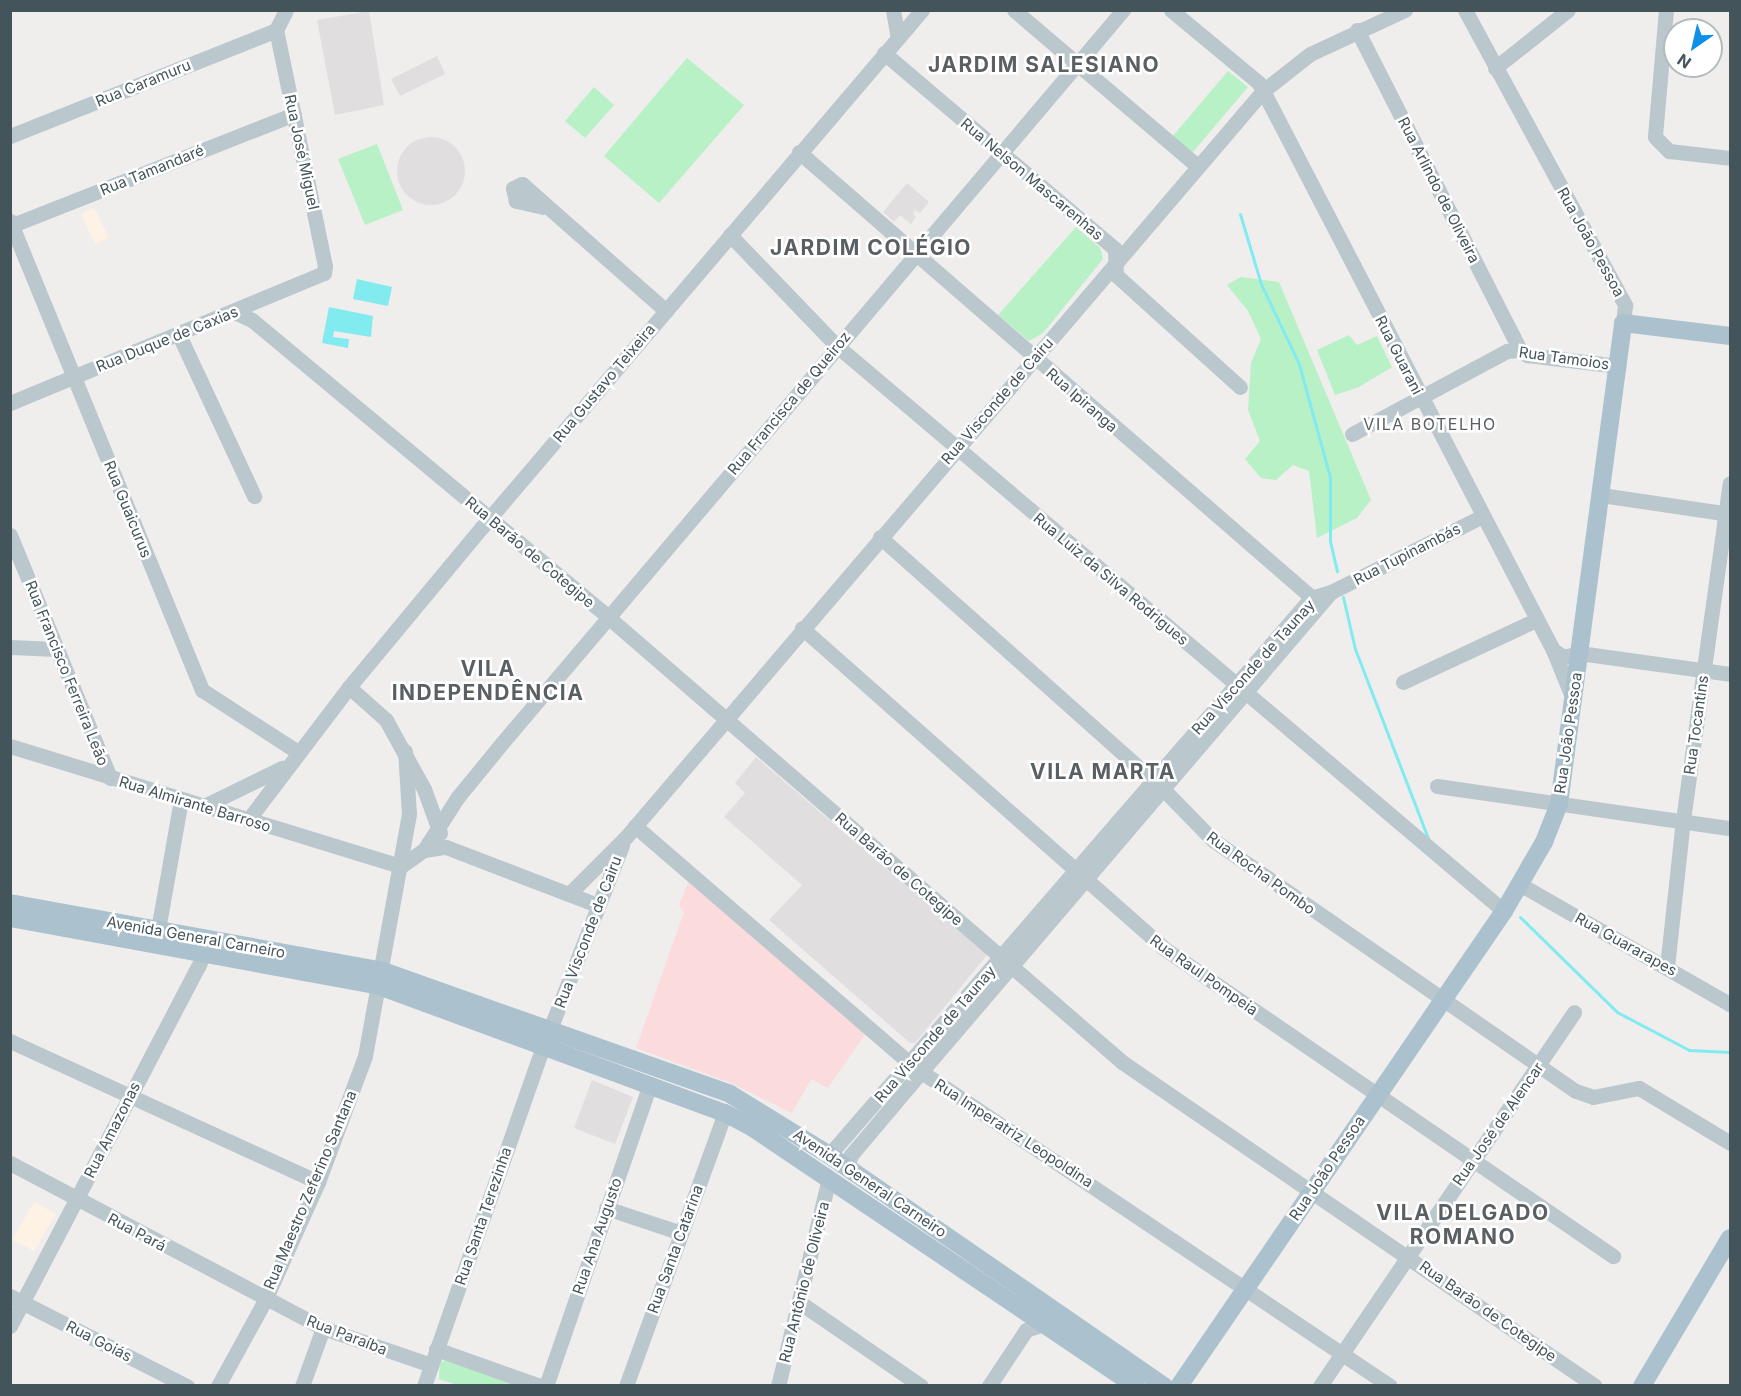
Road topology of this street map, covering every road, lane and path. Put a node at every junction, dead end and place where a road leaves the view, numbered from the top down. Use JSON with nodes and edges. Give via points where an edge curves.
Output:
{"nodes":[{"id":1,"x":286,"y":10,"type":"edge"},
{"id":2,"x":893,"y":10,"type":"edge"},
{"id":3,"x":922,"y":10,"type":"edge"},
{"id":4,"x":1014,"y":10,"type":"edge"},
{"id":5,"x":1123,"y":10,"type":"edge"},
{"id":6,"x":1171,"y":10,"type":"edge"},
{"id":7,"x":1405,"y":10,"type":"edge"},
{"id":8,"x":1465,"y":10,"type":"edge"},
{"id":9,"x":1568,"y":10,"type":"edge"},
{"id":10,"x":1666,"y":10,"type":"edge"},
{"id":11,"x":276,"y":30,"type":"junction"},
{"id":12,"x":1357,"y":30,"type":"junction"},
{"id":13,"x":898,"y":38,"type":"junction"},
{"id":14,"x":884,"y":53,"type":"junction"},
{"id":15,"x":1076,"y":64,"type":"junction"},
{"id":16,"x":1495,"y":68,"type":"junction"},
{"id":17,"x":1263,"y":92,"type":"junction"},
{"id":18,"x":294,"y":114,"type":"junction"},
{"id":19,"x":10,"y":136,"type":"edge"},
{"id":20,"x":799,"y":152,"type":"junction"},
{"id":21,"x":1000,"y":152,"type":"junction"},
{"id":22,"x":1731,"y":158,"type":"edge"},
{"id":23,"x":1197,"y":166,"type":"junction"},
{"id":24,"x":543,"y":207,"type":"dead end"},
{"id":25,"x":11,"y":224,"type":"edge"},
{"id":26,"x":730,"y":235,"type":"junction"},
{"id":27,"x":915,"y":253,"type":"junction"},
{"id":28,"x":1115,"y":264,"type":"junction"},
{"id":29,"x":324,"y":273,"type":"joint"},
{"id":30,"x":666,"y":310,"type":"junction"},
{"id":31,"x":234,"y":312,"type":"junction"},
{"id":32,"x":1623,"y":323,"type":"junction"},
{"id":33,"x":179,"y":335,"type":"junction"},
{"id":34,"x":1731,"y":336,"type":"edge"},
{"id":35,"x":837,"y":346,"type":"junction"},
{"id":36,"x":1520,"y":350,"type":"junction"},
{"id":37,"x":1034,"y":358,"type":"junction"},
{"id":38,"x":1618,"y":366,"type":"junction"},
{"id":39,"x":74,"y":376,"type":"junction"},
{"id":40,"x":1239,"y":387,"type":"dead end"},
{"id":41,"x":1421,"y":397,"type":"junction"},
{"id":42,"x":10,"y":403,"type":"edge"},
{"id":43,"x":1352,"y":434,"type":"dead end"},
{"id":44,"x":957,"y":447,"type":"junction"},
{"id":45,"x":1731,"y":483,"type":"edge"},
{"id":46,"x":1601,"y":495,"type":"junction"},
{"id":47,"x":254,"y":496,"type":"dead end"},
{"id":48,"x":1729,"y":514,"type":"edge"},
{"id":49,"x":1483,"y":516,"type":"junction"},
{"id":50,"x":490,"y":518,"type":"junction"},
{"id":51,"x":10,"y":535,"type":"edge"},
{"id":52,"x":880,"y":537,"type":"junction"},
{"id":53,"x":1331,"y":592,"type":"joint"},
{"id":54,"x":1316,"y":603,"type":"junction"},
{"id":55,"x":608,"y":617,"type":"junction"},
{"id":56,"x":1536,"y":620,"type":"junction"},
{"id":57,"x":802,"y":628,"type":"junction"},
{"id":58,"x":10,"y":647,"type":"edge"},
{"id":59,"x":56,"y":649,"type":"junction"},
{"id":60,"x":1553,"y":650,"type":"junction"},
{"id":61,"x":1579,"y":653,"type":"junction"},
{"id":62,"x":1703,"y":670,"type":"junction"},
{"id":63,"x":1731,"y":674,"type":"edge"},
{"id":64,"x":1402,"y":682,"type":"dead end"},
{"id":65,"x":349,"y":687,"type":"junction"},
{"id":66,"x":1241,"y":690,"type":"junction"},
{"id":67,"x":1573,"y":699,"type":"junction"},
{"id":68,"x":725,"y":719,"type":"junction"},
{"id":69,"x":10,"y":746,"type":"edge"},
{"id":70,"x":405,"y":751,"type":"junction"},
{"id":71,"x":295,"y":757,"type":"junction"},
{"id":72,"x":110,"y":778,"type":"junction"},
{"id":73,"x":1159,"y":785,"type":"junction"},
{"id":74,"x":1437,"y":786,"type":"dead end"},
{"id":75,"x":246,"y":788,"type":"junction"},
{"id":76,"x":181,"y":798,"type":"junction"},
{"id":77,"x":457,"y":798,"type":"junction"},
{"id":78,"x":1559,"y":804,"type":"junction"},
{"id":79,"x":206,"y":805,"type":"junction"},
{"id":80,"x":433,"y":810,"type":"junction"},
{"id":81,"x":409,"y":814,"type":"junction"},
{"id":82,"x":241,"y":817,"type":"junction"},
{"id":83,"x":1683,"y":820,"type":"junction"},
{"id":84,"x":1731,"y":828,"type":"edge"},
{"id":85,"x":439,"y":829,"type":"junction"},
{"id":86,"x":406,"y":831,"type":"junction"},
{"id":87,"x":630,"y":831,"type":"junction"},
{"id":88,"x":446,"y":847,"type":"junction"},
{"id":89,"x":424,"y":850,"type":"junction"},
{"id":90,"x":402,"y":859,"type":"junction"},
{"id":91,"x":1081,"y":876,"type":"junction"},
{"id":92,"x":1521,"y":885,"type":"junction"},
{"id":93,"x":569,"y":894,"type":"junction"},
{"id":94,"x":10,"y":903,"type":"edge"},
{"id":95,"x":597,"y":905,"type":"junction"},
{"id":96,"x":1504,"y":911,"type":"junction"},
{"id":97,"x":10,"y":918,"type":"edge"},
{"id":98,"x":158,"y":930,"type":"junction"},
{"id":99,"x":192,"y":936,"type":"junction"},
{"id":100,"x":203,"y":956,"type":"junction"},
{"id":101,"x":1007,"y":961,"type":"junction"},
{"id":102,"x":1667,"y":967,"type":"junction"},
{"id":103,"x":381,"y":979,"type":"junction"},
{"id":104,"x":1442,"y":1000,"type":"junction"},
{"id":105,"x":1731,"y":1004,"type":"edge"},
{"id":106,"x":1574,"y":1012,"type":"dead end"},
{"id":107,"x":550,"y":1028,"type":"junction"},
{"id":108,"x":10,"y":1041,"type":"edge"},
{"id":109,"x":543,"y":1047,"type":"junction"},
{"id":110,"x":1538,"y":1066,"type":"junction"},
{"id":111,"x":915,"y":1067,"type":"junction"},
{"id":112,"x":649,"y":1087,"type":"junction"},
{"id":113,"x":1378,"y":1095,"type":"junction"},
{"id":114,"x":129,"y":1096,"type":"junction"},
{"id":115,"x":725,"y":1113,"type":"junction"},
{"id":116,"x":1731,"y":1143,"type":"edge"},
{"id":117,"x":829,"y":1155,"type":"junction"},
{"id":118,"x":1472,"y":1161,"type":"junction"},
{"id":119,"x":10,"y":1163,"type":"edge"},
{"id":120,"x":847,"y":1167,"type":"junction"},
{"id":121,"x":829,"y":1179,"type":"junction"},
{"id":122,"x":318,"y":1182,"type":"junction"},
{"id":123,"x":1312,"y":1190,"type":"junction"},
{"id":124,"x":76,"y":1200,"type":"junction"},
{"id":125,"x":606,"y":1208,"type":"junction"},
{"id":126,"x":681,"y":1233,"type":"junction"},
{"id":127,"x":1731,"y":1238,"type":"edge"},
{"id":128,"x":1408,"y":1256,"type":"junction"},
{"id":129,"x":1612,"y":1256,"type":"dead end"},
{"id":130,"x":1245,"y":1288,"type":"junction"},
{"id":131,"x":17,"y":1300,"type":"edge"},
{"id":132,"x":265,"y":1300,"type":"junction"},
{"id":133,"x":799,"y":1302,"type":"junction"},
{"id":134,"x":1044,"y":1324,"type":"junction"},
{"id":135,"x":10,"y":1326,"type":"edge"},
{"id":136,"x":323,"y":1328,"type":"junction"},
{"id":137,"x":436,"y":1349,"type":"junction"},
{"id":138,"x":1343,"y":1353,"type":"junction"},
{"id":139,"x":430,"y":1365,"type":"junction"},
{"id":140,"x":429,"y":1384,"type":"edge"},
{"id":141,"x":187,"y":1386,"type":"edge"},
{"id":142,"x":218,"y":1386,"type":"edge"},
{"id":143,"x":302,"y":1386,"type":"edge"},
{"id":144,"x":540,"y":1386,"type":"edge"},
{"id":145,"x":546,"y":1386,"type":"edge"},
{"id":146,"x":626,"y":1386,"type":"edge"},
{"id":147,"x":778,"y":1386,"type":"edge"},
{"id":148,"x":921,"y":1386,"type":"edge"},
{"id":149,"x":989,"y":1386,"type":"edge"},
{"id":150,"x":1135,"y":1386,"type":"edge"},
{"id":151,"x":1164,"y":1386,"type":"edge"},
{"id":152,"x":1179,"y":1386,"type":"edge"},
{"id":153,"x":1320,"y":1386,"type":"edge"},
{"id":154,"x":1390,"y":1386,"type":"edge"},
{"id":155,"x":1595,"y":1386,"type":"edge"},
{"id":156,"x":1642,"y":1386,"type":"edge"}],
"edges":[{"from":1,"to":11,"type":"street"},
{"from":2,"to":13,"type":"street"},
{"from":3,"to":13,"type":"street","name":"Rua Gustavo Teixeira"},
{"from":4,"to":15,"type":"street"},
{"from":5,"to":15,"type":"street","name":"Rua Francisca de Queiroz"},
{"from":6,"to":17,"type":"street","name":"Rua Guarani","via":[[1258,83]]},
{"from":7,"to":12,"type":"street","name":"Rua Visconde de Cairu"},
{"from":8,"to":16,"type":"street","name":"Rua João Pessoa"},
{"from":9,"to":16,"type":"street"},
{"from":10,"to":22,"type":"street","via":[[1653,131],[1669,151]]},
{"from":11,"to":18,"type":"street","name":"Rua José Miguel"},
{"from":11,"to":19,"type":"street","name":"Rua Caramuru"},
{"from":12,"to":17,"type":"street","name":"Rua Visconde de Cairu","via":[[1310,54]]},
{"from":12,"to":36,"type":"street","name":"Rua Arlindo de Oliveira"},
{"from":13,"to":14,"type":"street","name":"Rua Gustavo Teixeira"},
{"from":14,"to":20,"type":"street","name":"Rua Gustavo Teixeira"},
{"from":14,"to":21,"type":"street","name":"Rua Nelson Mascarenhas"},
{"from":15,"to":21,"type":"street","name":"Rua Francisca de Queiroz"},
{"from":15,"to":23,"type":"street"},
{"from":16,"to":32,"type":"street","name":"Rua João Pessoa","via":[[1625,305]]},
{"from":17,"to":23,"type":"street","name":"Rua Visconde de Cairu"},
{"from":17,"to":41,"type":"street","name":"Rua Guarani"},
{"from":18,"to":25,"type":"street","name":"Rua Tamandaré"},
{"from":18,"to":29,"type":"street","name":"Rua José Miguel"},
{"from":20,"to":26,"type":"street","name":"Rua Gustavo Teixeira"},
{"from":20,"to":27,"type":"street","name":"Rua Ipiranga"},
{"from":21,"to":27,"type":"street","name":"Rua Francisca de Queiroz"},
{"from":21,"to":28,"type":"street","name":"Rua Nelson Mascarenhas","via":[[1115,249]]},
{"from":23,"to":28,"type":"street","name":"Rua Visconde de Cairu"},
{"from":24,"to":30,"type":"street"},
{"from":25,"to":39,"type":"street","name":"Rua Guaicurus"},
{"from":26,"to":30,"type":"street","name":"Rua Gustavo Teixeira"},
{"from":26,"to":35,"type":"street","name":"Rua Luiz da Silva Rodrigues"},
{"from":27,"to":35,"type":"street","name":"Rua Francisca de Queiroz"},
{"from":27,"to":37,"type":"street","name":"Rua Ipiranga"},
{"from":28,"to":37,"type":"street","name":"Rua Visconde de Cairu"},
{"from":28,"to":40,"type":"street","name":"Rua Nelson Mascarenhas","via":[[1116,275]]},
{"from":29,"to":31,"type":"street","name":"Rua Duque de Caxias"},
{"from":30,"to":50,"type":"street","name":"Rua Gustavo Teixeira"},
{"from":31,"to":33,"type":"street","name":"Rua Duque de Caxias"},
{"from":31,"to":50,"type":"street","name":"Rua Barão de Cotegipe","via":[[252,320]]},
{"from":32,"to":34,"type":"main road"},
{"from":32,"to":38,"type":"main road","name":"Rua João Pessoa"},
{"from":33,"to":39,"type":"street","name":"Rua Duque de Caxias"},
{"from":33,"to":47,"type":"street"},
{"from":35,"to":44,"type":"street","name":"Rua Luiz da Silva Rodrigues"},
{"from":35,"to":55,"type":"street","name":"Rua Francisca de Queiroz"},
{"from":36,"to":38,"type":"street","name":"Rua Tamoios","via":[[1527,355]]},
{"from":36,"to":41,"type":"street","name":"Rua Tamoios","via":[[1507,351]]},
{"from":37,"to":44,"type":"street","name":"Rua Visconde de Cairu"},
{"from":37,"to":54,"type":"street","name":"Rua Ipiranga"},
{"from":38,"to":46,"type":"main road","name":"Rua João Pessoa"},
{"from":39,"to":42,"type":"street","name":"Rua Duque de Caxias"},
{"from":39,"to":71,"type":"street","name":"Rua Guaicurus","via":[[202,690]]},
{"from":41,"to":43,"type":"street","name":"Rua Tamoios"},
{"from":41,"to":49,"type":"street","name":"Rua Guarani"},
{"from":44,"to":52,"type":"street","name":"Rua Visconde de Cairu"},
{"from":44,"to":66,"type":"street","name":"Rua Luiz da Silva Rodrigues"},
{"from":45,"to":48,"type":"street","name":"Rua Tocantins"},
{"from":46,"to":48,"type":"street"},
{"from":46,"to":61,"type":"main road","name":"Rua João Pessoa"},
{"from":48,"to":62,"type":"street","name":"Rua Tocantins"},
{"from":49,"to":53,"type":"street","name":"Rua Tupinambás"},
{"from":49,"to":56,"type":"street","name":"Rua Guarani"},
{"from":50,"to":55,"type":"street","name":"Rua Barão de Cotegipe"},
{"from":50,"to":65,"type":"street","name":"Rua Gustavo Teixeira"},
{"from":51,"to":59,"type":"street","name":"Rua Francisco Ferreira Leão"},
{"from":52,"to":57,"type":"street","name":"Rua Visconde de Cairu"},
{"from":52,"to":73,"type":"street","name":"Rua Rocha Pombo"},
{"from":53,"to":54,"type":"street","name":"Rua Visconde de Taunay"},
{"from":54,"to":66,"type":"street","name":"Rua Visconde de Taunay"},
{"from":55,"to":68,"type":"street","name":"Rua Barão de Cotegipe"},
{"from":55,"to":77,"type":"street","name":"Rua Francisca de Queiroz"},
{"from":56,"to":60,"type":"street","name":"Rua Guarani"},
{"from":56,"to":64,"type":"street"},
{"from":57,"to":68,"type":"street","name":"Rua Visconde de Cairu"},
{"from":57,"to":91,"type":"street","name":"Rua Raul Pompeia"},
{"from":58,"to":59,"type":"street"},
{"from":59,"to":72,"type":"street","name":"Rua Francisco Ferreira Leão"},
{"from":60,"to":61,"type":"street","via":[[1564,657]]},
{"from":60,"to":67,"type":"street","name":"Rua Guarani"},
{"from":61,"to":62,"type":"street"},
{"from":61,"to":67,"type":"main road","name":"Rua João Pessoa"},
{"from":62,"to":63,"type":"street"},
{"from":62,"to":83,"type":"street","name":"Rua Tocantins"},
{"from":65,"to":70,"type":"street","via":[[386,720]]},
{"from":65,"to":71,"type":"street","name":"Rua Gustavo Teixeira"},
{"from":66,"to":73,"type":"street","name":"Rua Visconde de Taunay"},
{"from":66,"to":96,"type":"street","name":"Rua Luiz da Silva Rodrigues"},
{"from":67,"to":78,"type":"main road","name":"Rua João Pessoa"},
{"from":68,"to":87,"type":"street","name":"Rua Visconde de Cairu"},
{"from":68,"to":101,"type":"street","name":"Rua Barão de Cotegipe"},
{"from":69,"to":72,"type":"street","name":"Rua Almirante Barroso"},
{"from":70,"to":80,"type":"street"},
{"from":70,"to":81,"type":"street"},
{"from":71,"to":75,"type":"street","name":"Rua Gustavo Teixeira"},
{"from":71,"to":82,"type":"street","name":"Rua Gustavo Teixeira"},
{"from":72,"to":76,"type":"street","name":"Rua Almirante Barroso"},
{"from":73,"to":91,"type":"street","name":"Rua Visconde de Taunay"},
{"from":73,"to":104,"type":"street","name":"Rua Rocha Pombo","via":[[1213,840]]},
{"from":74,"to":78,"type":"street"},
{"from":75,"to":79,"type":"street","name":"Rua Gustavo Teixeira"},
{"from":75,"to":82,"type":"street"},
{"from":76,"to":79,"type":"street","name":"Rua Almirante Barroso"},
{"from":76,"to":98,"type":"street"},
{"from":77,"to":80,"type":"street","name":"Rua Francisca de Queiroz"},
{"from":77,"to":85,"type":"street","name":"Rua Francisca de Queiroz"},
{"from":78,"to":83,"type":"street"},
{"from":78,"to":92,"type":"main road","name":"Rua João Pessoa"},
{"from":79,"to":82,"type":"street","name":"Rua Almirante Barroso"},
{"from":80,"to":81,"type":"street","via":[[420,806]]},
{"from":80,"to":85,"type":"street"},
{"from":81,"to":86,"type":"street"},
{"from":82,"to":90,"type":"street","name":"Rua Almirante Barroso","via":[[380,860]]},
{"from":83,"to":84,"type":"street"},
{"from":83,"to":102,"type":"street","name":"Rua Tocantins"},
{"from":85,"to":88,"type":"street"},
{"from":85,"to":89,"type":"street"},
{"from":86,"to":89,"type":"street","via":[[412,844]]},
{"from":86,"to":90,"type":"street","name":"Rua Maestro Zeferino Santana"},
{"from":87,"to":93,"type":"street","name":"Rua Visconde de Cairu"},
{"from":87,"to":95,"type":"street","name":"Rua Visconde de Cairu"},
{"from":87,"to":111,"type":"street","name":"Rua Imperatriz Leopoldina"},
{"from":88,"to":89,"type":"street"},
{"from":88,"to":93,"type":"street"},
{"from":89,"to":90,"type":"street"},
{"from":90,"to":103,"type":"street","name":"Rua Maestro Zeferino Santana"},
{"from":91,"to":101,"type":"street","name":"Rua Visconde de Taunay"},
{"from":91,"to":113,"type":"street","name":"Rua Raul Pompeia","via":[[1162,947]]},
{"from":92,"to":96,"type":"main road","name":"Rua João Pessoa"},
{"from":92,"to":102,"type":"street","name":"Rua Guararapes"},
{"from":93,"to":95,"type":"street"},
{"from":94,"to":98,"type":"main road","name":"Avenida General Carneiro"},
{"from":95,"to":107,"type":"street","name":"Rua Visconde de Cairu"},
{"from":96,"to":104,"type":"main road","name":"Rua João Pessoa"},
{"from":97,"to":100,"type":"main road","name":"Avenida General Carneiro"},
{"from":98,"to":99,"type":"main road","name":"Avenida General Carneiro"},
{"from":99,"to":100,"type":"street"},
{"from":99,"to":103,"type":"main road","name":"Avenida General Carneiro"},
{"from":100,"to":103,"type":"main road","name":"Avenida General Carneiro"},
{"from":100,"to":114,"type":"street","name":"Rua Amazonas"},
{"from":101,"to":111,"type":"street","name":"Rua Visconde de Taunay"},
{"from":101,"to":123,"type":"street","name":"Rua Barão de Cotegipe","via":[[1122,1062]]},
{"from":102,"to":105,"type":"street","name":"Rua Guararapes"},
{"from":103,"to":107,"type":"main road","name":"Avenida General Carneiro"},
{"from":103,"to":109,"type":"main road","name":"Avenida General Carneiro"},
{"from":103,"to":122,"type":"street","name":"Rua Maestro Zeferino Santana","via":[[365,1056]]},
{"from":104,"to":110,"type":"street","name":"Rua Rocha Pombo"},
{"from":104,"to":113,"type":"main road","name":"Rua João Pessoa"},
{"from":106,"to":110,"type":"street","name":"Rua José de Alencar"},
{"from":107,"to":109,"type":"street"},
{"from":107,"to":117,"type":"main road","name":"Avenida General Carneiro","via":[[730,1094]]},
{"from":108,"to":114,"type":"street"},
{"from":109,"to":112,"type":"main road","name":"Avenida General Carneiro"},
{"from":109,"to":137,"type":"street","name":"Rua Santa Terezinha"},
{"from":110,"to":116,"type":"street","name":"Rua Rocha Pombo","via":[[1593,1097],[1639,1088]]},
{"from":110,"to":118,"type":"street","name":"Rua José de Alencar"},
{"from":111,"to":117,"type":"street","name":"Rua Visconde de Taunay"},
{"from":111,"to":120,"type":"street","name":"Rua Visconde de Taunay","via":[[852,1154]]},
{"from":111,"to":130,"type":"street","name":"Rua Imperatriz Leopoldina"},
{"from":112,"to":115,"type":"main road","name":"Avenida General Carneiro"},
{"from":112,"to":125,"type":"street","name":"Rua Ana Augusto"},
{"from":113,"to":118,"type":"street","name":"Rua Raul Pompeia"},
{"from":113,"to":123,"type":"main road","name":"Rua João Pessoa"},
{"from":114,"to":122,"type":"street"},
{"from":114,"to":124,"type":"street","name":"Rua Amazonas"},
{"from":115,"to":121,"type":"main road","name":"Avenida General Carneiro"},
{"from":115,"to":126,"type":"street","name":"Rua Santa Catarina"},
{"from":117,"to":120,"type":"main road","name":"Avenida General Carneiro"},
{"from":118,"to":128,"type":"street","name":"Rua José de Alencar"},
{"from":118,"to":129,"type":"street","name":"Rua Raul Pompeia"},
{"from":119,"to":124,"type":"street","name":"Rua Pará"},
{"from":120,"to":151,"type":"main road","name":"Avenida General Carneiro"},
{"from":121,"to":133,"type":"street","name":"Rua Antônio de Oliveira"},
{"from":121,"to":134,"type":"main road","name":"Avenida General Carneiro"},
{"from":122,"to":132,"type":"street","name":"Rua Maestro Zeferino Santana"},
{"from":123,"to":128,"type":"street","name":"Rua Barão de Cotegipe"},
{"from":123,"to":130,"type":"main road","name":"Rua João Pessoa"},
{"from":124,"to":131,"type":"street","name":"Rua Amazonas"},
{"from":124,"to":132,"type":"street","name":"Rua Pará"},
{"from":125,"to":126,"type":"street"},
{"from":125,"to":145,"type":"street","name":"Rua Ana Augusto"},
{"from":126,"to":146,"type":"street","name":"Rua Santa Catarina"},
{"from":127,"to":156,"type":"main road"},
{"from":128,"to":138,"type":"street","name":"Rua José de Alencar"},
{"from":128,"to":155,"type":"street","name":"Rua Barão de Cotegipe"},
{"from":130,"to":138,"type":"street","name":"Rua Imperatriz Leopoldina"},
{"from":130,"to":152,"type":"main road","name":"Rua João Pessoa"},
{"from":131,"to":135,"type":"street","name":"Rua Amazonas"},
{"from":131,"to":141,"type":"street","name":"Rua Goiás"},
{"from":132,"to":136,"type":"street","name":"Rua Paraíba"},
{"from":132,"to":142,"type":"street","name":"Rua Maestro Zeferino Santana"},
{"from":133,"to":147,"type":"street","name":"Rua Antônio de Oliveira"},
{"from":133,"to":148,"type":"street"},
{"from":134,"to":149,"type":"street","via":[[1026,1330]]},
{"from":134,"to":150,"type":"main road","name":"Avenida General Carneiro"},
{"from":136,"to":139,"type":"street","name":"Rua Paraíba"},
{"from":136,"to":143,"type":"street"},
{"from":137,"to":139,"type":"street","name":"Rua Santa Terezinha"},
{"from":137,"to":144,"type":"street"},
{"from":138,"to":153,"type":"street","name":"Rua José de Alencar"},
{"from":138,"to":154,"type":"street","name":"Rua Imperatriz Leopoldina"},
{"from":139,"to":140,"type":"street","name":"Rua Santa Terezinha"}]}
